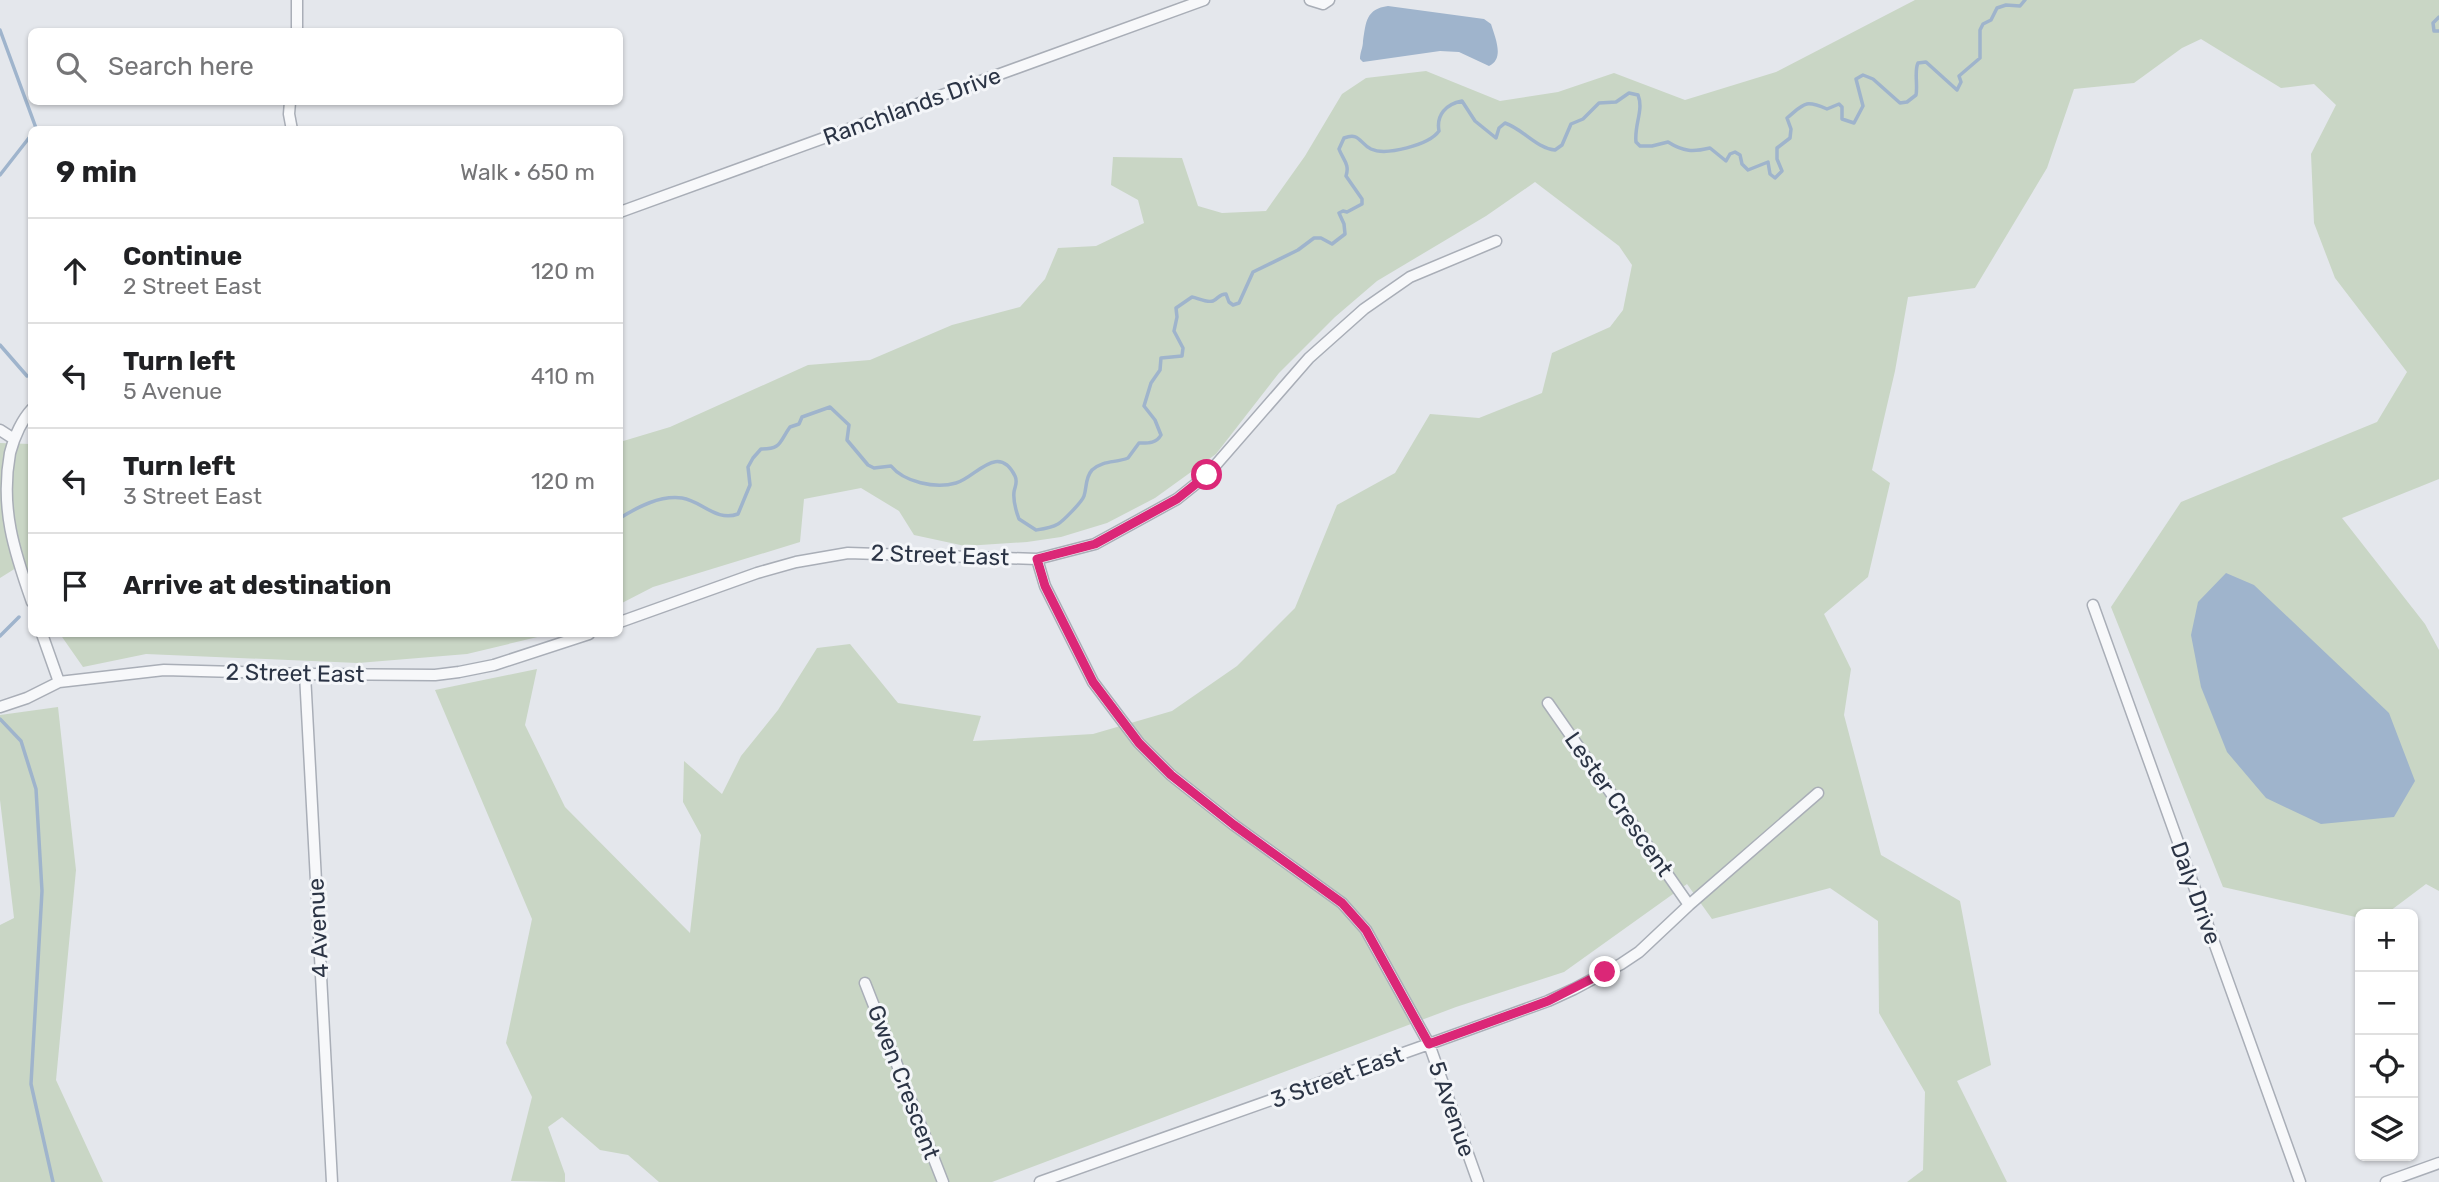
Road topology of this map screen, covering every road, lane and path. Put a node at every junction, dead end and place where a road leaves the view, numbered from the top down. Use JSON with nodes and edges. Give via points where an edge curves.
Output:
{"nodes":[{"id":1,"x":297,"y":0,"type":"edge"},
{"id":2,"x":1205,"y":0,"type":"edge"},
{"id":3,"x":1310,"y":0,"type":"edge"},
{"id":4,"x":1329,"y":0,"type":"edge"},
{"id":5,"x":297,"y":28,"type":"edge"},
{"id":6,"x":290,"y":105,"type":"edge"},
{"id":7,"x":291,"y":126,"type":"edge"},
{"id":8,"x":623,"y":211,"type":"edge"},
{"id":9,"x":1496,"y":241,"type":"dead end"},
{"id":10,"x":28,"y":416,"type":"edge"},
{"id":11,"x":0,"y":430,"type":"edge"},
{"id":12,"x":14,"y":439,"type":"junction"},
{"id":13,"x":1037,"y":559,"type":"junction"},
{"id":14,"x":28,"y":591,"type":"edge"},
{"id":15,"x":2093,"y":605,"type":"dead end"},
{"id":16,"x":623,"y":621,"type":"edge"},
{"id":17,"x":43,"y":637,"type":"edge"},
{"id":18,"x":580,"y":637,"type":"edge"},
{"id":19,"x":305,"y":674,"type":"junction"},
{"id":20,"x":59,"y":682,"type":"junction"},
{"id":21,"x":1548,"y":703,"type":"dead end"},
{"id":22,"x":0,"y":707,"type":"edge"},
{"id":23,"x":1818,"y":793,"type":"dead end"},
{"id":24,"x":1689,"y":905,"type":"junction"},
{"id":25,"x":864,"y":983,"type":"dead end"},
{"id":26,"x":1429,"y":1044,"type":"junction"},
{"id":27,"x":2439,"y":1163,"type":"edge"},
{"id":28,"x":332,"y":1182,"type":"edge"},
{"id":29,"x":943,"y":1182,"type":"edge"},
{"id":30,"x":1040,"y":1182,"type":"edge"},
{"id":31,"x":1478,"y":1182,"type":"edge"},
{"id":32,"x":2300,"y":1182,"type":"edge"},
{"id":33,"x":2386,"y":1182,"type":"edge"}],
"edges":[{"from":1,"to":5,"type":"street"},
{"from":2,"to":8,"type":"street","name":"Ranchlands Drive"},
{"from":3,"to":4,"type":"street","via":[[1323,4]]},
{"from":6,"to":7,"type":"street"},
{"from":9,"to":13,"type":"street","name":"2 Street East","via":[[1410,277],[1364,309],[1309,358],[1207,475],[1177,499],[1095,544]]},
{"from":10,"to":12,"type":"street"},
{"from":11,"to":12,"type":"street"},
{"from":12,"to":14,"type":"street","via":[[3,495],[9,534]]},
{"from":13,"to":16,"type":"street","name":"2 Street East","via":[[848,553],[770,569]]},
{"from":13,"to":26,"type":"street","name":"5 Avenue","via":[[1045,586],[1093,682],[1139,743],[1234,825],[1342,903],[1366,930]]},
{"from":15,"to":32,"type":"street","name":"Daly Drive"},
{"from":17,"to":20,"type":"street"},
{"from":18,"to":19,"type":"street","name":"2 Street East","via":[[459,672]]},
{"from":19,"to":20,"type":"street","name":"2 Street East","via":[[164,670]]},
{"from":19,"to":28,"type":"street","name":"4 Avenue"},
{"from":20,"to":22,"type":"street","name":"2 Street East"},
{"from":21,"to":24,"type":"street","name":"Lester Crescent"},
{"from":23,"to":24,"type":"street","name":"3 Street East"},
{"from":24,"to":26,"type":"street","name":"3 Street East","via":[[1621,964],[1548,1001]]},
{"from":25,"to":29,"type":"street","name":"Gwen Crescent"},
{"from":26,"to":30,"type":"street","name":"3 Street East"},
{"from":26,"to":31,"type":"street","name":"5 Avenue"},
{"from":27,"to":33,"type":"street"}]}
